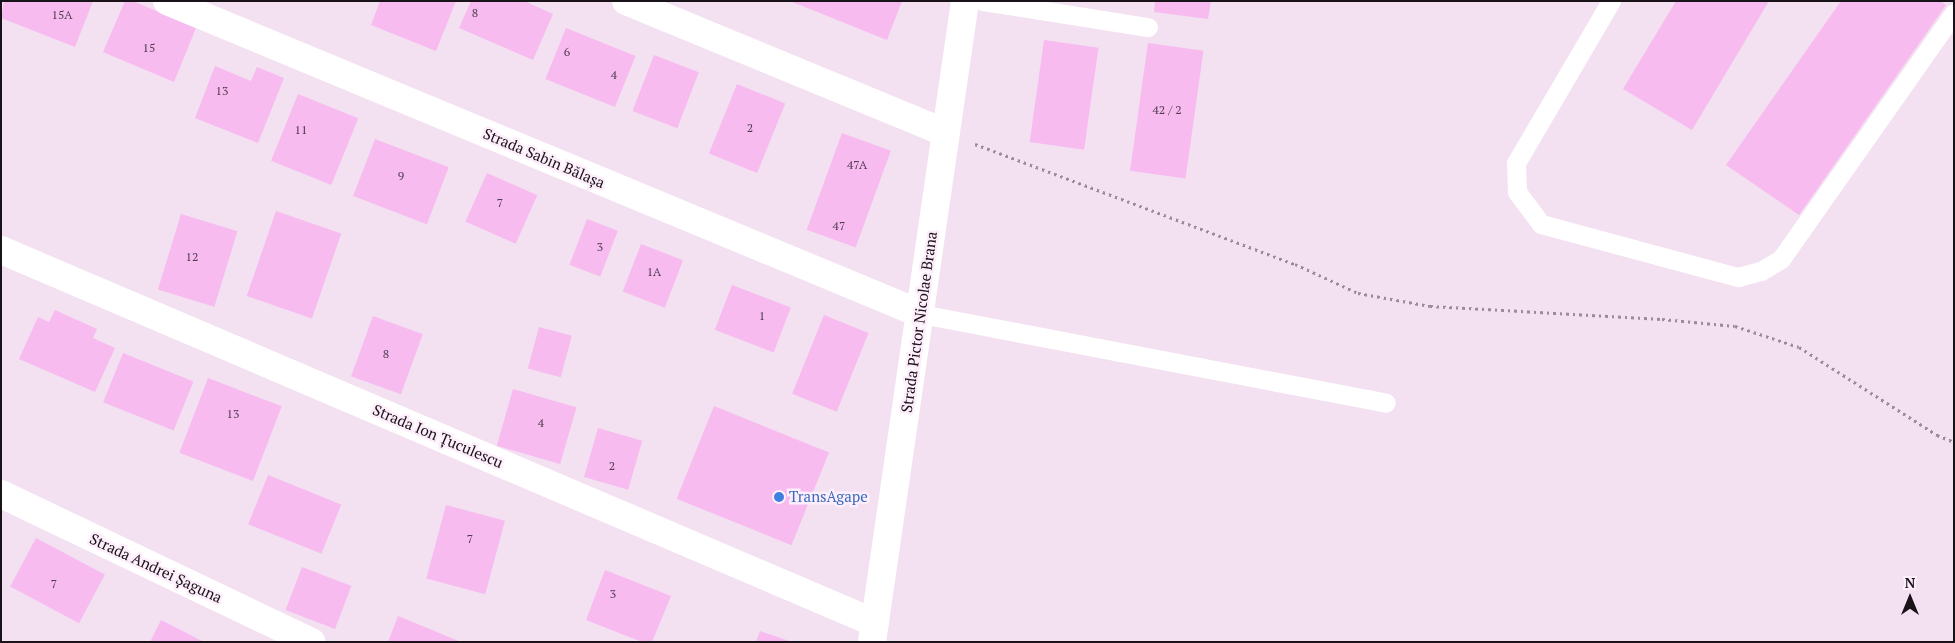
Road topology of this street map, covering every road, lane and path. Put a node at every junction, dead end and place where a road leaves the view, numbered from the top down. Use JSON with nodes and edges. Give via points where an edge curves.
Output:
{"nodes":[{"id":1,"x":167,"y":1,"type":"edge"},
{"id":2,"x":626,"y":1,"type":"edge"},
{"id":3,"x":965,"y":1,"type":"edge"},
{"id":4,"x":983,"y":1,"type":"edge"},
{"id":5,"x":1611,"y":1,"type":"edge"},
{"id":6,"x":1954,"y":13,"type":"edge"},
{"id":7,"x":1148,"y":27,"type":"dead end"},
{"id":8,"x":946,"y":133,"type":"junction"},
{"id":9,"x":1,"y":250,"type":"edge"},
{"id":10,"x":921,"y":314,"type":"junction"},
{"id":11,"x":1386,"y":403,"type":"dead end"},
{"id":12,"x":1954,"y":442,"type":"edge"},
{"id":13,"x":1,"y":494,"type":"edge"},
{"id":14,"x":873,"y":632,"type":"edge"},
{"id":15,"x":311,"y":642,"type":"edge"}],
"edges":[{"from":1,"to":10,"type":"street","name":"Strada Sabin Bălașa"},
{"from":2,"to":8,"type":"street"},
{"from":3,"to":8,"type":"street","name":"Strada Pictor Nicolae Brana"},
{"from":4,"to":7,"type":"lane"},
{"from":5,"to":6,"type":"lane","via":[[1516,164],[1517,192],[1541,224],[1738,277],[1761,271],[1780,259]]},
{"from":8,"to":10,"type":"street","name":"Strada Pictor Nicolae Brana"},
{"from":8,"to":12,"type":"path","via":[[1286,260],[1358,293],[1430,306],[1662,318],[1735,326],[1799,347],[1937,435]]},
{"from":9,"to":14,"type":"street","name":"Strada Ion Țuculescu"},
{"from":10,"to":11,"type":"lane"},
{"from":10,"to":14,"type":"street","name":"Strada Pictor Nicolae Brana"},
{"from":13,"to":15,"type":"street","name":"Strada Andrei Șaguna"}]}
